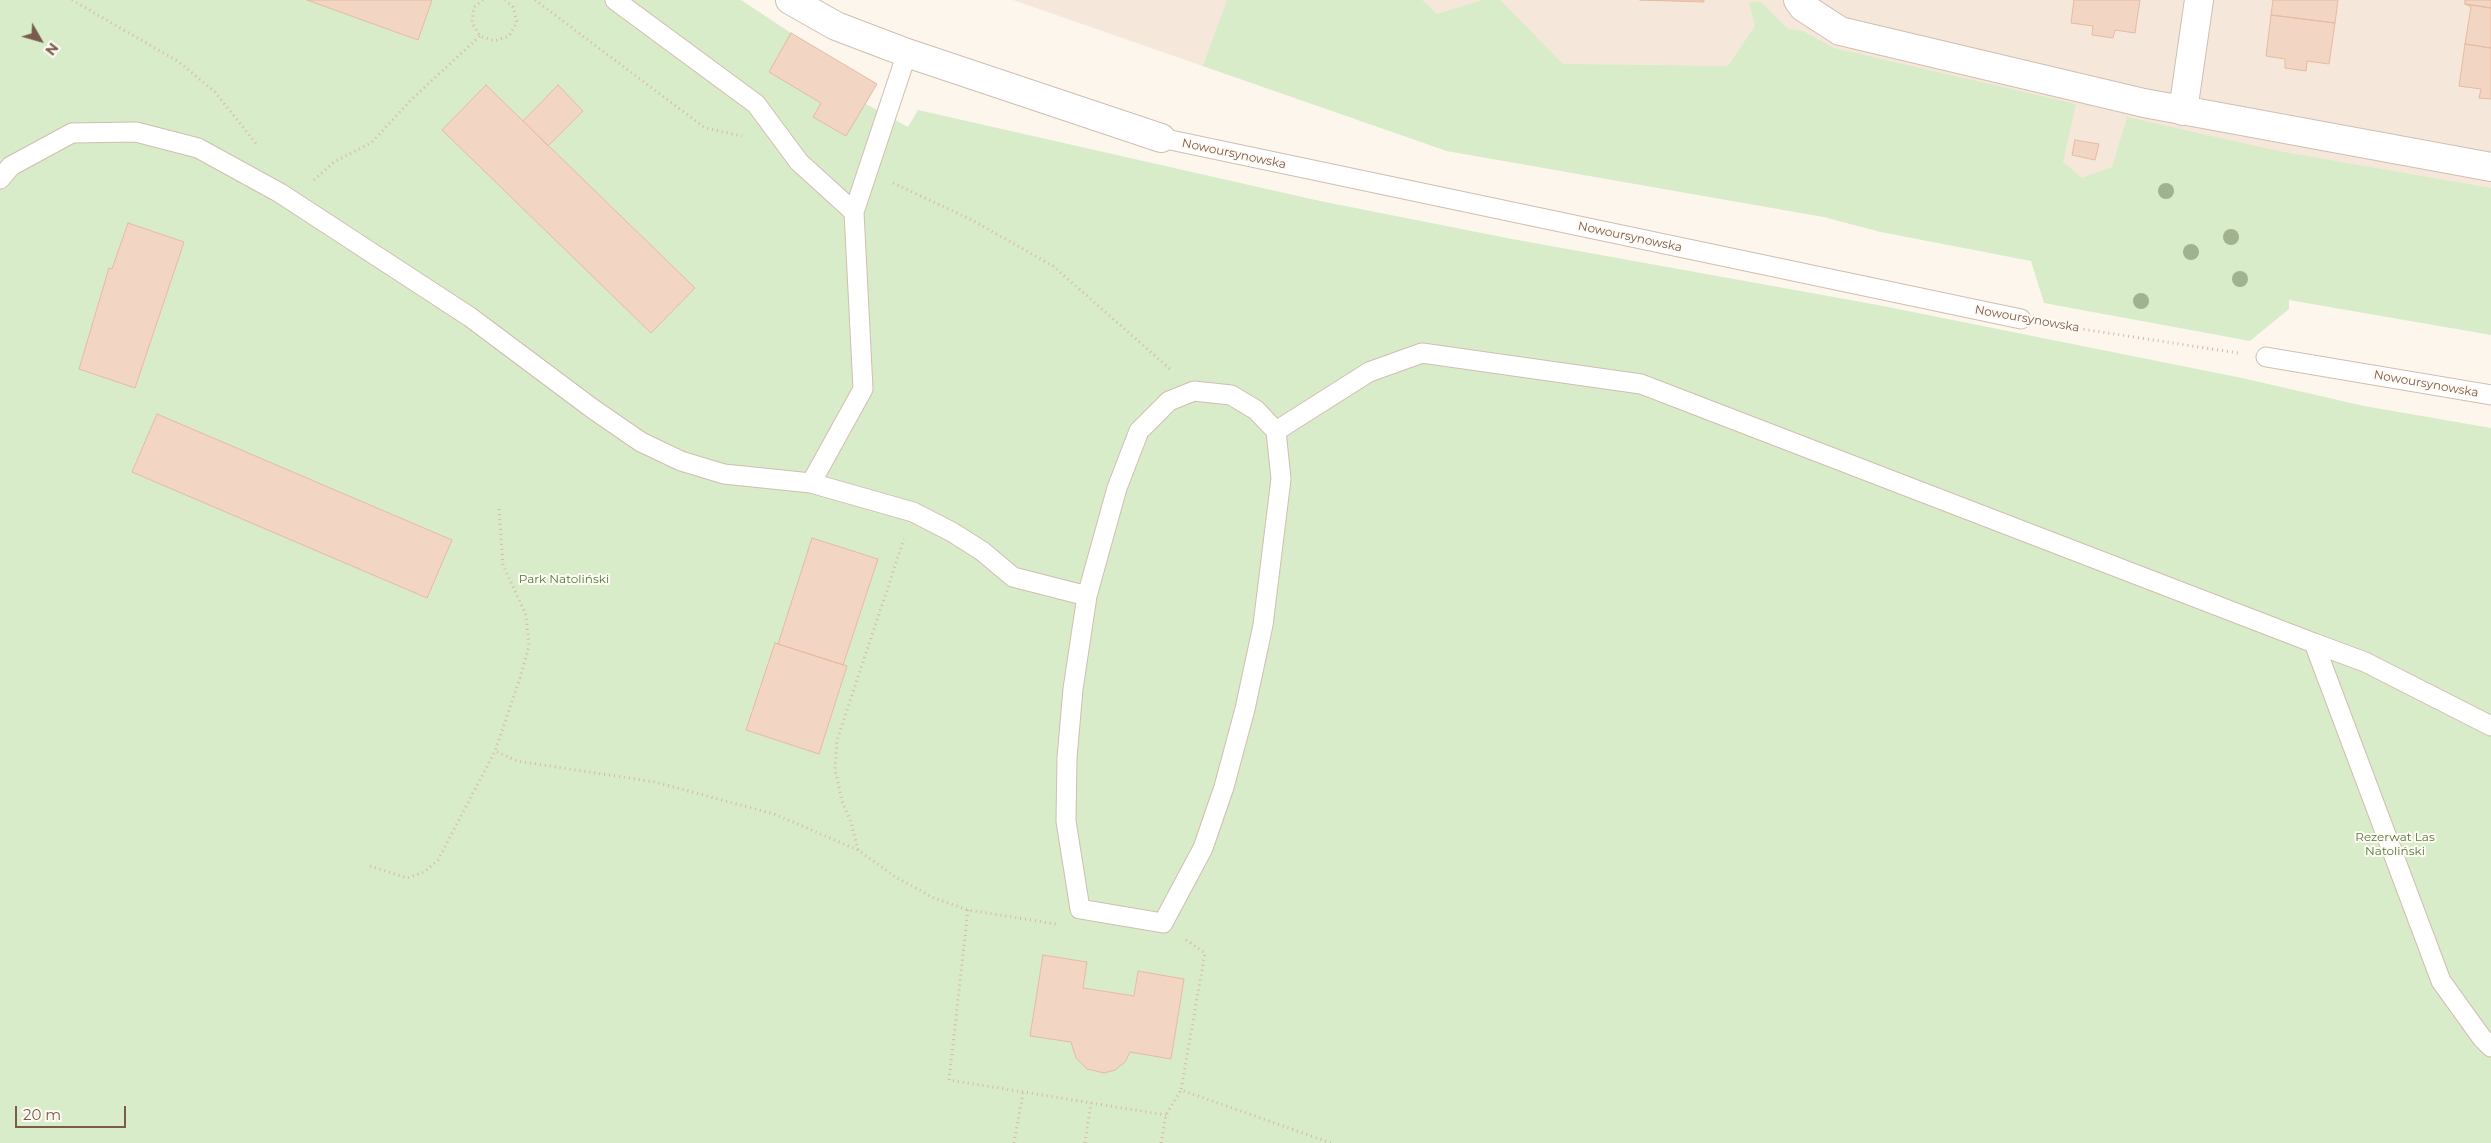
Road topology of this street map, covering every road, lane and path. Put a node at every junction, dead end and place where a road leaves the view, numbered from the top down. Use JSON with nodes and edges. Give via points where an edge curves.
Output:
{"nodes":[{"id":1,"x":72,"y":0,"type":"edge"},
{"id":2,"x":483,"y":0,"type":"edge"},
{"id":3,"x":505,"y":0,"type":"edge"},
{"id":4,"x":535,"y":0,"type":"edge"},
{"id":5,"x":615,"y":0,"type":"edge"},
{"id":6,"x":790,"y":0,"type":"edge"},
{"id":7,"x":1798,"y":0,"type":"edge"},
{"id":8,"x":2199,"y":0,"type":"edge"},
{"id":9,"x":480,"y":36,"type":"junction"},
{"id":10,"x":907,"y":53,"type":"junction"},
{"id":11,"x":2183,"y":111,"type":"junction"},
{"id":12,"x":1161,"y":138,"type":"joint"},
{"id":13,"x":787,"y":145,"type":"junction"},
{"id":14,"x":2491,"y":167,"type":"edge"},
{"id":15,"x":867,"y":171,"type":"junction"},
{"id":16,"x":0,"y":179,"type":"edge"},
{"id":17,"x":286,"y":197,"type":"junction"},
{"id":18,"x":854,"y":212,"type":"junction"},
{"id":19,"x":2021,"y":319,"type":"joint"},
{"id":20,"x":2266,"y":357,"type":"joint"},
{"id":21,"x":1194,"y":391,"type":"junction"},
{"id":22,"x":2491,"y":395,"type":"edge"},
{"id":23,"x":1276,"y":431,"type":"junction"},
{"id":24,"x":810,"y":483,"type":"junction"},
{"id":25,"x":499,"y":509,"type":"dead end"},
{"id":26,"x":913,"y":512,"type":"junction"},
{"id":27,"x":1087,"y":596,"type":"junction"},
{"id":28,"x":2314,"y":643,"type":"junction"},
{"id":29,"x":2491,"y":726,"type":"edge"},
{"id":30,"x":495,"y":751,"type":"junction"},
{"id":31,"x":858,"y":850,"type":"junction"},
{"id":32,"x":370,"y":866,"type":"dead end"},
{"id":33,"x":1080,"y":909,"type":"junction"},
{"id":34,"x":968,"y":910,"type":"junction"},
{"id":35,"x":1163,"y":924,"type":"junction"},
{"id":36,"x":2491,"y":1047,"type":"edge"},
{"id":37,"x":1181,"y":1090,"type":"junction"},
{"id":38,"x":1023,"y":1093,"type":"junction"},
{"id":39,"x":1091,"y":1104,"type":"junction"},
{"id":40,"x":1166,"y":1115,"type":"junction"},
{"id":41,"x":1014,"y":1143,"type":"edge"},
{"id":42,"x":1085,"y":1143,"type":"edge"},
{"id":43,"x":1161,"y":1143,"type":"edge"},
{"id":44,"x":1331,"y":1143,"type":"edge"}],
"edges":[{"from":1,"to":17,"type":"path","via":[[179,62],[215,92],[263,153]]},
{"from":2,"to":9,"type":"path","via":[[474,7],[472,23]]},
{"from":3,"to":9,"type":"path","via":[[514,7],[517,22],[509,36],[495,41]]},
{"from":4,"to":13,"type":"path","via":[[705,128]]},
{"from":5,"to":13,"type":"lane","via":[[756,104]]},
{"from":6,"to":10,"type":"street","name":"Nowoursynowska","via":[[836,26]]},
{"from":7,"to":11,"type":"street","via":[[1803,7],[1840,31]]},
{"from":8,"to":11,"type":"street"},
{"from":9,"to":17,"type":"path","via":[[412,99],[371,143],[334,162]]},
{"from":10,"to":12,"type":"street","name":"Nowoursynowska"},
{"from":10,"to":15,"type":"lane"},
{"from":11,"to":14,"type":"street"},
{"from":12,"to":19,"type":"lane","name":"Nowoursynowska"},
{"from":13,"to":18,"type":"lane","via":[[799,162]]},
{"from":15,"to":18,"type":"lane"},
{"from":15,"to":21,"type":"path","via":[[972,220],[1053,266]]},
{"from":16,"to":17,"type":"lane","via":[[10,166],[72,133],[136,132],[198,148]]},
{"from":17,"to":24,"type":"lane","via":[[470,317],[641,442],[681,461],[724,474]]},
{"from":18,"to":24,"type":"lane","via":[[863,389]]},
{"from":19,"to":20,"type":"path","name":"Nowoursynowska"},
{"from":20,"to":22,"type":"lane","name":"Nowoursynowska"},
{"from":21,"to":23,"type":"lane","via":[[1231,396],[1256,410]]},
{"from":21,"to":27,"type":"lane","via":[[1169,401],[1140,431],[1117,488]]},
{"from":23,"to":28,"type":"lane","via":[[1369,372],[1422,353],[1641,384]]},
{"from":23,"to":35,"type":"lane","via":[[1281,478],[1275,535],[1263,625],[1245,709],[1203,848]]},
{"from":24,"to":26,"type":"lane"},
{"from":25,"to":30,"type":"path","via":[[503,565],[526,615],[529,646]]},
{"from":26,"to":27,"type":"lane","via":[[982,551],[1013,577]]},
{"from":26,"to":31,"type":"path","via":[[838,740],[835,770]]},
{"from":27,"to":33,"type":"lane","via":[[1066,758],[1066,821]]},
{"from":28,"to":29,"type":"lane","via":[[2365,662]]},
{"from":28,"to":36,"type":"lane","via":[[2441,981]]},
{"from":30,"to":31,"type":"path","via":[[517,761],[655,782],[765,811]]},
{"from":30,"to":32,"type":"path","via":[[438,860],[424,872],[408,878]]},
{"from":31,"to":34,"type":"path","via":[[897,878],[934,898]]},
{"from":33,"to":34,"type":"path","via":[[1055,924]]},
{"from":33,"to":35,"type":"lane"},
{"from":34,"to":38,"type":"path","via":[[949,1080]]},
{"from":35,"to":37,"type":"path","via":[[1205,953]]},
{"from":37,"to":40,"type":"path"},
{"from":37,"to":44,"type":"path"},
{"from":38,"to":39,"type":"path"},
{"from":38,"to":41,"type":"path"},
{"from":39,"to":40,"type":"path"},
{"from":39,"to":42,"type":"path"},
{"from":40,"to":43,"type":"path"}]}
